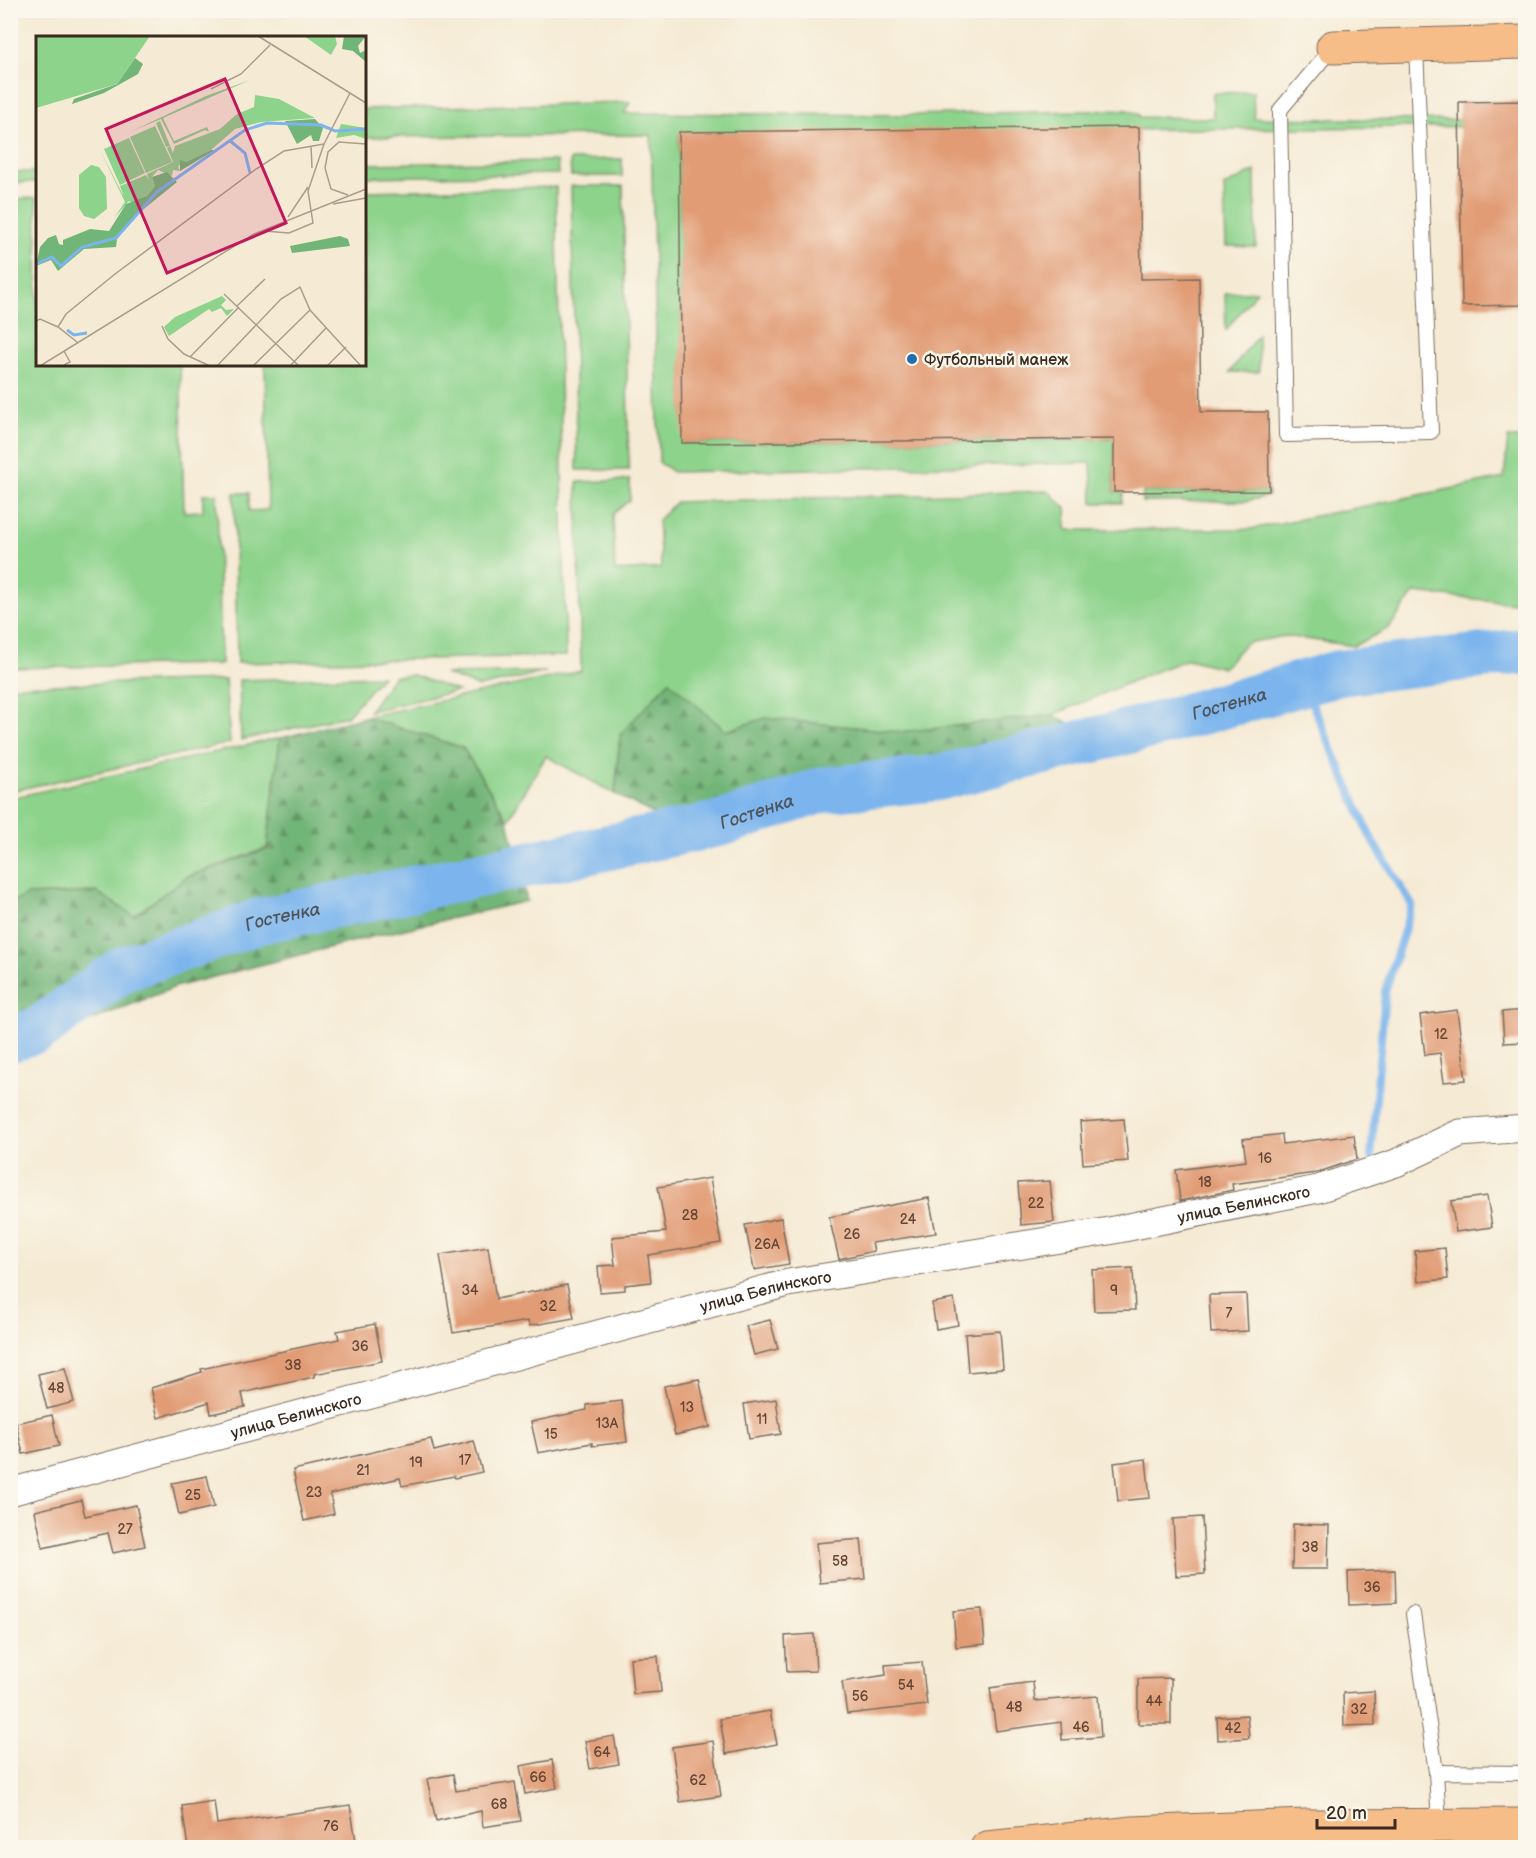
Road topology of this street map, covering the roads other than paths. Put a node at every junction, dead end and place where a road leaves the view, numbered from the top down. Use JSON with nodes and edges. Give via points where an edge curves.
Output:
{"nodes":[{"id":1,"x":1526,"y":42,"type":"edge"},
{"id":2,"x":1416,"y":45,"type":"junction"},
{"id":3,"x":1333,"y":47,"type":"joint"},
{"id":4,"x":1526,"y":1128,"type":"edge"},
{"id":5,"x":10,"y":1492,"type":"edge"},
{"id":6,"x":1413,"y":1614,"type":"dead end"},
{"id":7,"x":1436,"y":1772,"type":"junction"},
{"id":8,"x":1526,"y":1773,"type":"edge"},
{"id":9,"x":1439,"y":1825,"type":"junction"},
{"id":10,"x":1524,"y":1825,"type":"edge"},
{"id":11,"x":1113,"y":1839,"type":"edge"},
{"id":12,"x":987,"y":1848,"type":"edge"},
{"id":13,"x":1228,"y":1848,"type":"edge"}],
"edges":[{"from":1,"to":2,"type":"main road"},
{"from":2,"to":3,"type":"main road"},
{"from":2,"to":3,"type":"lane","via":[[1431,432],[1286,435],[1280,110]]},
{"from":4,"to":5,"type":"street","name":"улица Белинского","via":[[1461,1133],[1396,1163],[1318,1189],[1109,1231],[788,1283]]},
{"from":6,"to":7,"type":"lane"},
{"from":7,"to":8,"type":"lane"},
{"from":7,"to":9,"type":"lane"},
{"from":9,"to":10,"type":"main road"},
{"from":9,"to":11,"type":"main road","via":[[1304,1826]]},
{"from":11,"to":12,"type":"main road"},
{"from":11,"to":13,"type":"main road"}]}
